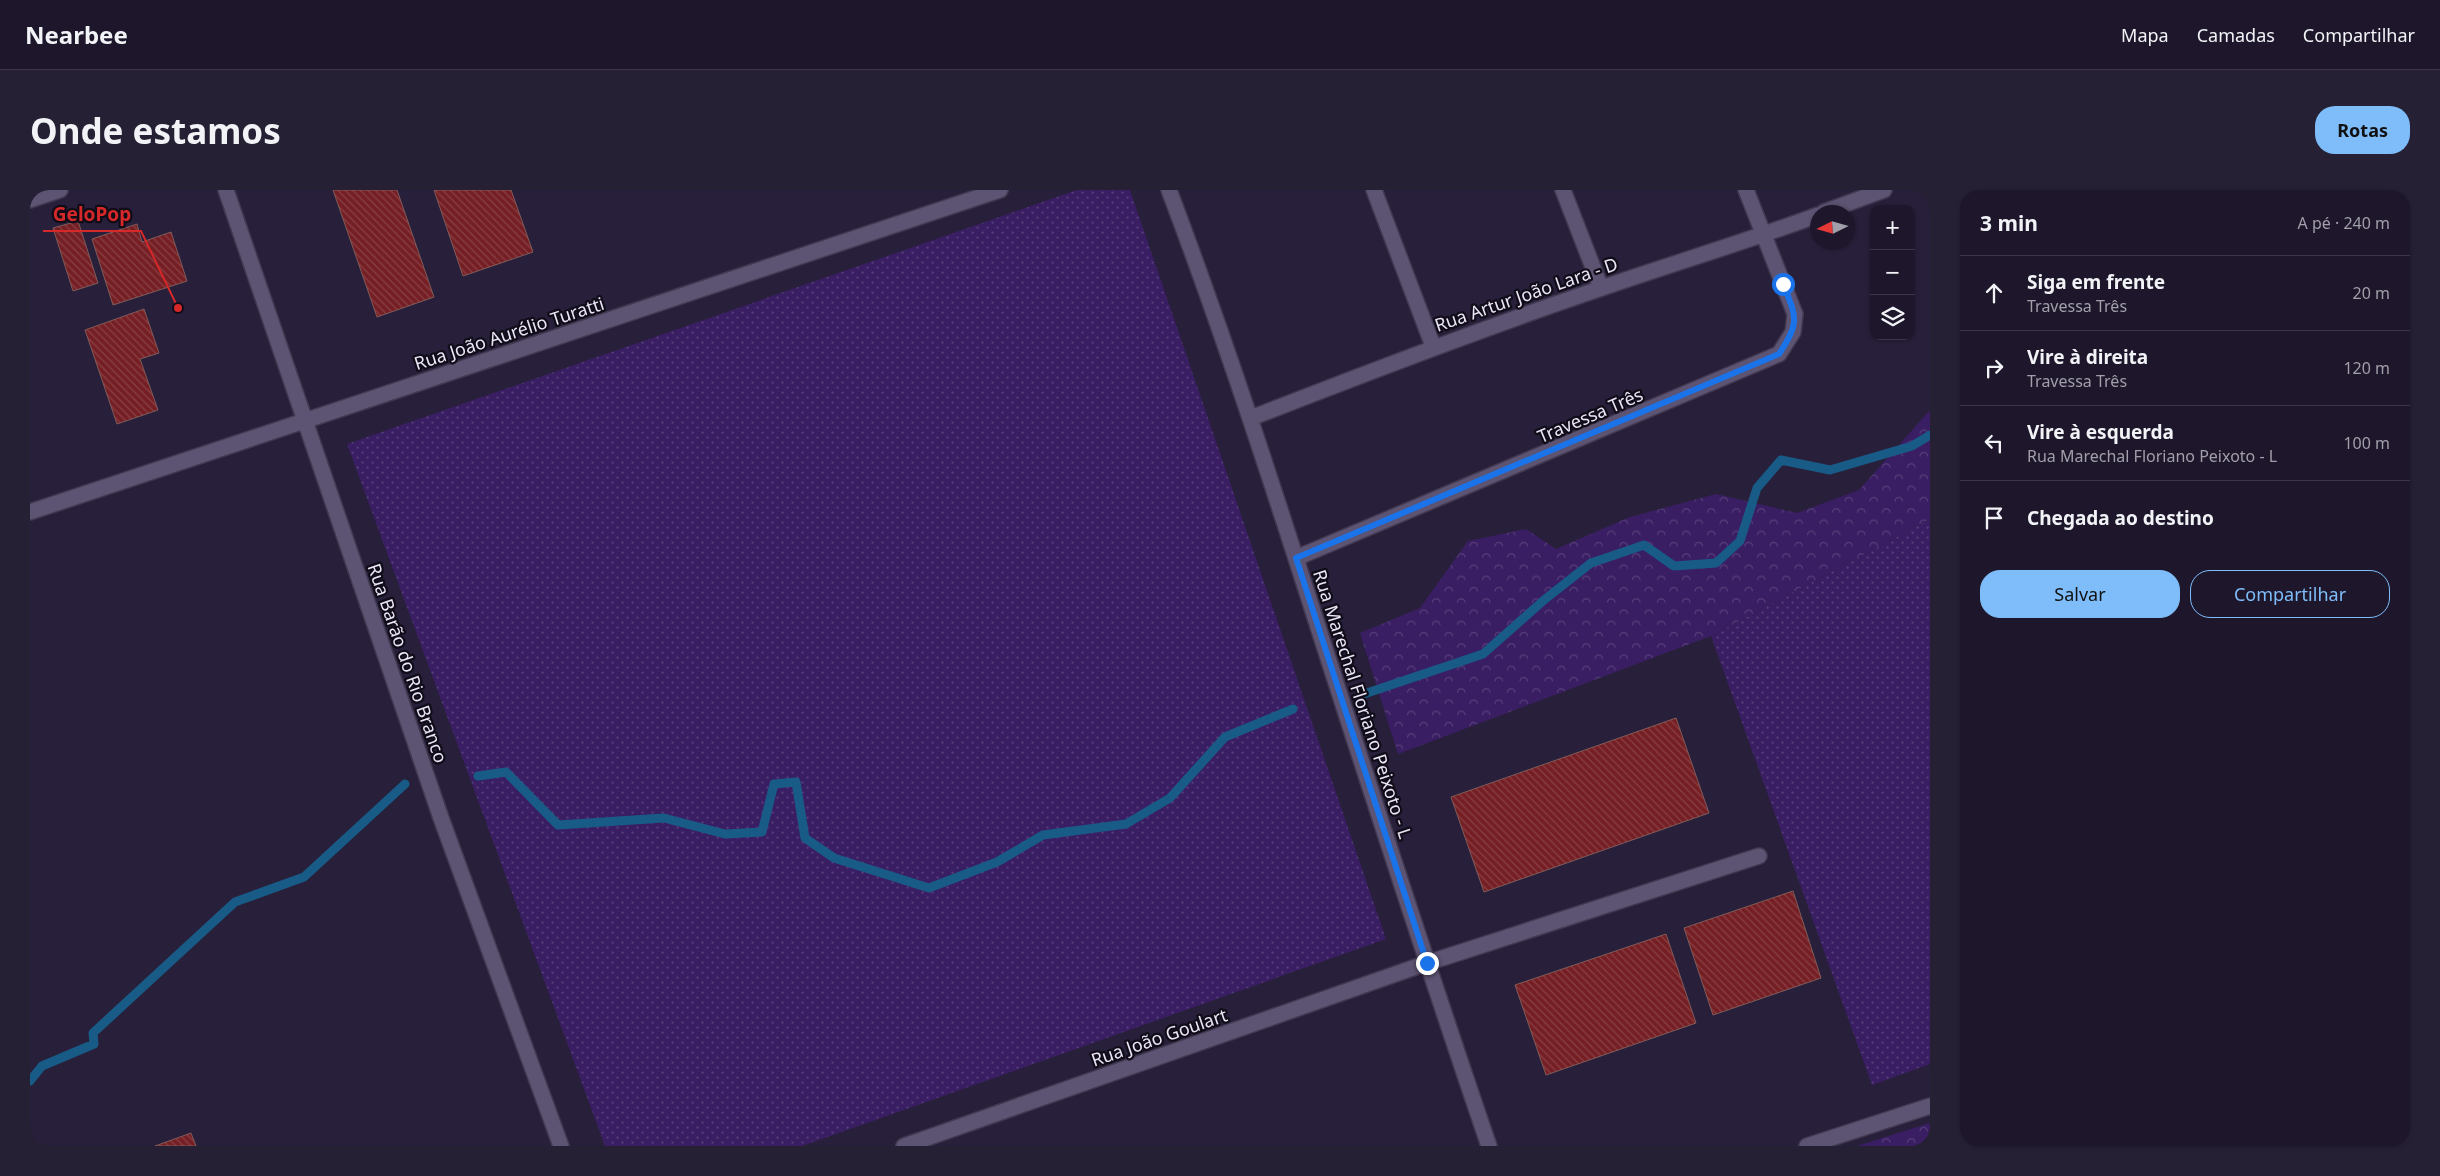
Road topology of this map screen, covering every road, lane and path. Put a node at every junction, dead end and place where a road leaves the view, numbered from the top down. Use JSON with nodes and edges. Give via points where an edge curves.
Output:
{"nodes":[{"id":1,"x":60,"y":190,"type":"edge"},
{"id":2,"x":226,"y":190,"type":"edge"},
{"id":3,"x":1000,"y":190,"type":"edge"},
{"id":4,"x":1169,"y":190,"type":"edge"},
{"id":5,"x":1374,"y":190,"type":"edge"},
{"id":6,"x":1563,"y":190,"type":"edge"},
{"id":7,"x":1746,"y":190,"type":"edge"},
{"id":8,"x":1877,"y":191,"type":"edge"},
{"id":9,"x":30,"y":200,"type":"edge"},
{"id":10,"x":1842,"y":205,"type":"edge"},
{"id":11,"x":1810,"y":218,"type":"edge"},
{"id":12,"x":1762,"y":236,"type":"junction"},
{"id":13,"x":1601,"y":288,"type":"junction"},
{"id":14,"x":1433,"y":346,"type":"junction"},
{"id":15,"x":1250,"y":418,"type":"junction"},
{"id":16,"x":305,"y":420,"type":"junction"},
{"id":17,"x":30,"y":512,"type":"edge"},
{"id":18,"x":1296,"y":558,"type":"junction"},
{"id":19,"x":1759,"y":856,"type":"dead end"},
{"id":20,"x":1427,"y":963,"type":"junction"},
{"id":21,"x":1930,"y":1106,"type":"edge"},
{"id":22,"x":561,"y":1146,"type":"edge"},
{"id":23,"x":904,"y":1146,"type":"edge"},
{"id":24,"x":1489,"y":1146,"type":"edge"},
{"id":25,"x":1807,"y":1146,"type":"edge"}],
"edges":[{"from":1,"to":9,"type":"street"},
{"from":2,"to":16,"type":"street","name":"Rua Barão do Rio Branco"},
{"from":3,"to":16,"type":"street","name":"Rua João Aurélio Turatti"},
{"from":4,"to":15,"type":"street","name":"Rua Marechal Floriano Peixoto - L","via":[[1206,286]]},
{"from":5,"to":14,"type":"street"},
{"from":6,"to":13,"type":"street"},
{"from":7,"to":12,"type":"street","name":"Travessa Três"},
{"from":8,"to":10,"type":"street"},
{"from":11,"to":12,"type":"street","name":"Rua Artur João Lara - D"},
{"from":12,"to":13,"type":"street","name":"Rua Artur João Lara - D"},
{"from":12,"to":18,"type":"street","name":"Travessa Três","via":[[1795,314],[1793,332],[1779,354]]},
{"from":13,"to":14,"type":"street","name":"Rua Artur João Lara - D"},
{"from":14,"to":15,"type":"street","name":"Rua Artur João Lara - D"},
{"from":15,"to":18,"type":"street","name":"Rua Marechal Floriano Peixoto - L"},
{"from":16,"to":17,"type":"street","name":"Rua João Aurélio Turatti"},
{"from":16,"to":22,"type":"street","name":"Rua Barão do Rio Branco","via":[[441,818]]},
{"from":18,"to":20,"type":"street","name":"Rua Marechal Floriano Peixoto - L"},
{"from":19,"to":20,"type":"street","name":"Rua João Goulart"},
{"from":20,"to":23,"type":"street","name":"Rua João Goulart"},
{"from":20,"to":24,"type":"street","name":"Rua Marechal Floriano Peixoto - L"},
{"from":21,"to":25,"type":"street"}]}
